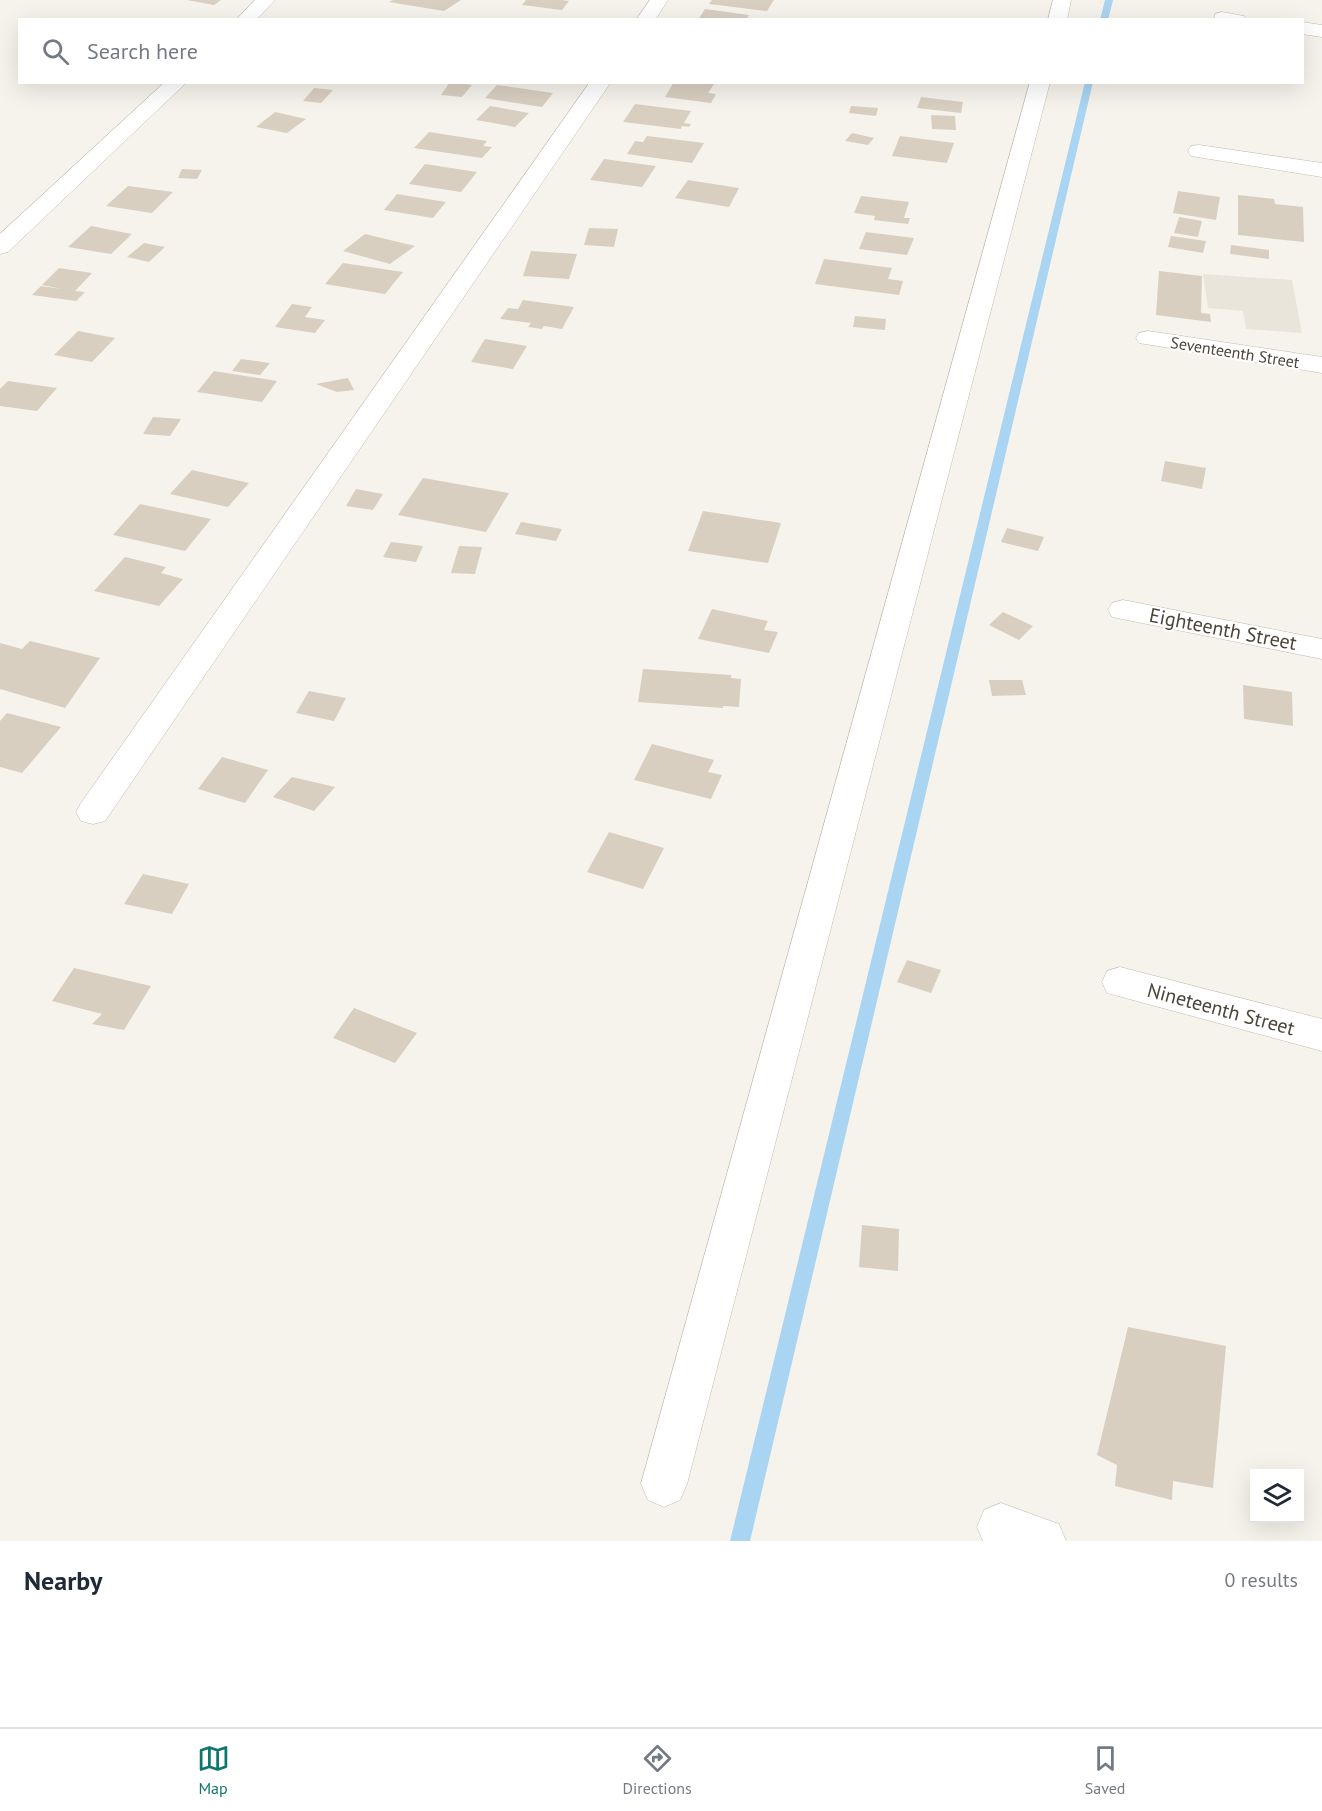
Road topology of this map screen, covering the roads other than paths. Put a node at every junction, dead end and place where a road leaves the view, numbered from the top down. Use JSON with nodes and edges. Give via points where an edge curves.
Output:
{"nodes":[{"id":1,"x":266,"y":0,"type":"edge"},
{"id":2,"x":659,"y":0,"type":"edge"},
{"id":3,"x":1062,"y":0,"type":"edge"},
{"id":4,"x":247,"y":18,"type":"edge"},
{"id":5,"x":646,"y":18,"type":"edge"},
{"id":6,"x":1058,"y":18,"type":"edge"},
{"id":7,"x":1304,"y":28,"type":"edge"},
{"id":8,"x":1322,"y":31,"type":"edge"},
{"id":9,"x":175,"y":84,"type":"edge"},
{"id":10,"x":600,"y":84,"type":"edge"},
{"id":11,"x":1039,"y":84,"type":"edge"},
{"id":12,"x":1199,"y":151,"type":"dead end"},
{"id":13,"x":1322,"y":170,"type":"edge"},
{"id":14,"x":0,"y":247,"type":"edge"},
{"id":15,"x":1148,"y":338,"type":"dead end"},
{"id":16,"x":1322,"y":365,"type":"edge"},
{"id":17,"x":1123,"y":610,"type":"dead end"},
{"id":18,"x":1322,"y":649,"type":"edge"},
{"id":19,"x":93,"y":812,"type":"dead end"},
{"id":20,"x":1120,"y":982,"type":"dead end"},
{"id":21,"x":1322,"y":1035,"type":"edge"},
{"id":22,"x":664,"y":1484,"type":"dead end"}],
"edges":[{"from":1,"to":4,"type":"street"},
{"from":2,"to":5,"type":"street"},
{"from":3,"to":6,"type":"street"},
{"from":7,"to":8,"type":"street"},
{"from":9,"to":14,"type":"street"},
{"from":10,"to":19,"type":"street"},
{"from":11,"to":22,"type":"street"},
{"from":12,"to":13,"type":"street"},
{"from":15,"to":16,"type":"street","name":"Seventeenth Street"},
{"from":17,"to":18,"type":"street","name":"Eighteenth Street"},
{"from":20,"to":21,"type":"street","name":"Nineteenth Street"}]}
